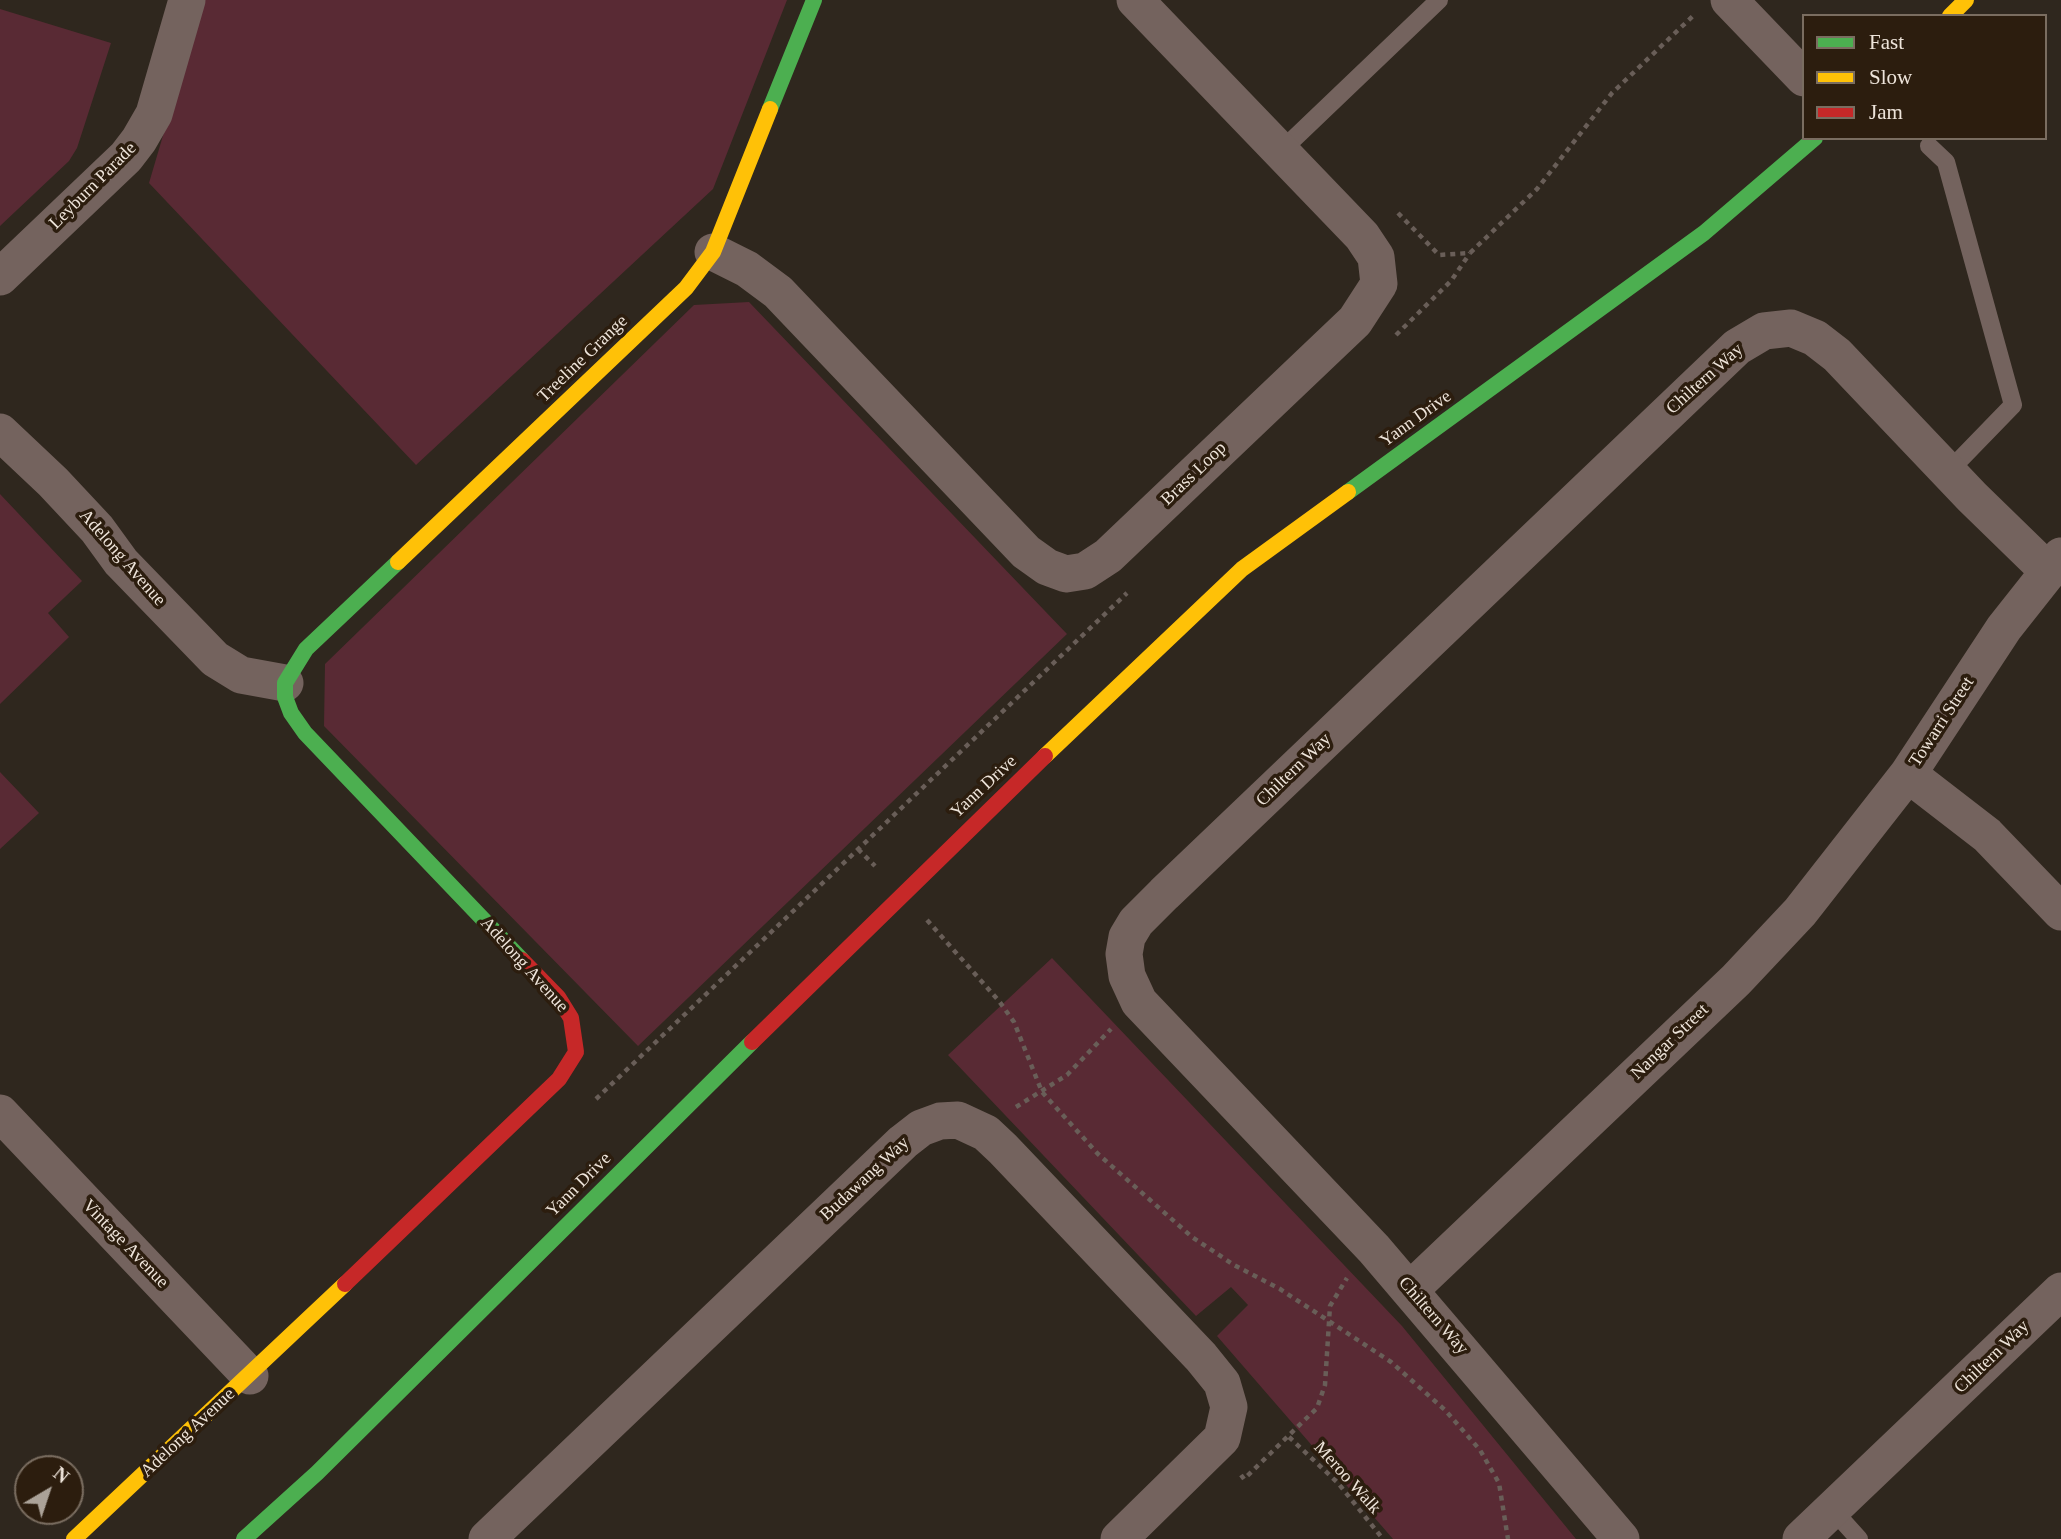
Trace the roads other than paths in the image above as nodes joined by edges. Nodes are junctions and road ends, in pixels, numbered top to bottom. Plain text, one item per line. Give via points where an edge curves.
1 (187, 0) edge
2 (814, 0) edge
3 (1135, 0) edge
4 (1439, 0) edge
5 (1966, 0) edge
6 (1715, 4) edge
7 (1952, 14) edge
8 (1802, 76) edge
9 (1813, 140) edge
10 (1929, 146) dead end
11 (1281, 151) junction
12 (713, 252) junction
13 (0, 277) edge
14 (0, 432) edge
15 (1948, 472) junction
16 (2054, 563) edge
17 (285, 683) junction
18 (1908, 774) junction
19 (2061, 912) edge
20 (0, 1113) edge
21 (1410, 1290) junction
22 (2061, 1291) edge
23 (250, 1376) junction
24 (1832, 1509) junction
25 (74, 1539) edge
26 (244, 1539) edge
27 (487, 1539) edge
28 (1119, 1539) edge
29 (1620, 1539) edge
30 (1801, 1539) edge
31 (1859, 1539) edge

1 - 13 street, Leyburn Parade via 154,114 139,140
2 - 12 street, Treeline Grange
3 - 11 street, Brass Loop
4 - 11 lane
5 - 7 street
6 - 8 street
9 - 26 street, Yann Drive via 1704,233 1242,569 903,892 317,1473
10 - 15 lane via 1945,162 2013,405
11 - 12 street, Brass Loop via 1362,236 1376,257 1379,284 1345,330 1108,556 1085,571 1066,574 1026,552 778,292
12 - 17 street, Treeline Grange via 686,288 306,649
14 - 17 street, Adelong Avenue via 62,491 121,562 215,659 241,675
15 - 16 street, Chiltern Way
15 - 21 street, Chiltern Way via 1837,355 1815,338 1791,328 1765,331 1737,347 1136,922 1124,954 1139,1002
16 - 18 street, Towarri Street via 2004,628
17 - 23 street, Adelong Avenue via 291,713 305,733 558,997 571,1018 576,1052 559,1079
18 - 19 street, Towarri Street via 1987,835
18 - 21 street, Nangar Street via 1800,912 1763,951
20 - 23 street, Vintage Avenue
21 - 29 street, Chiltern Way
22 - 24 street, Chiltern Way
23 - 25 street, Adelong Avenue
24 - 30 street, Chiltern Way
24 - 31 lane
27 - 28 street, Budawang Way via 903,1142 921,1128 958,1120 986,1133 1222,1383 1229,1407 1222,1438

